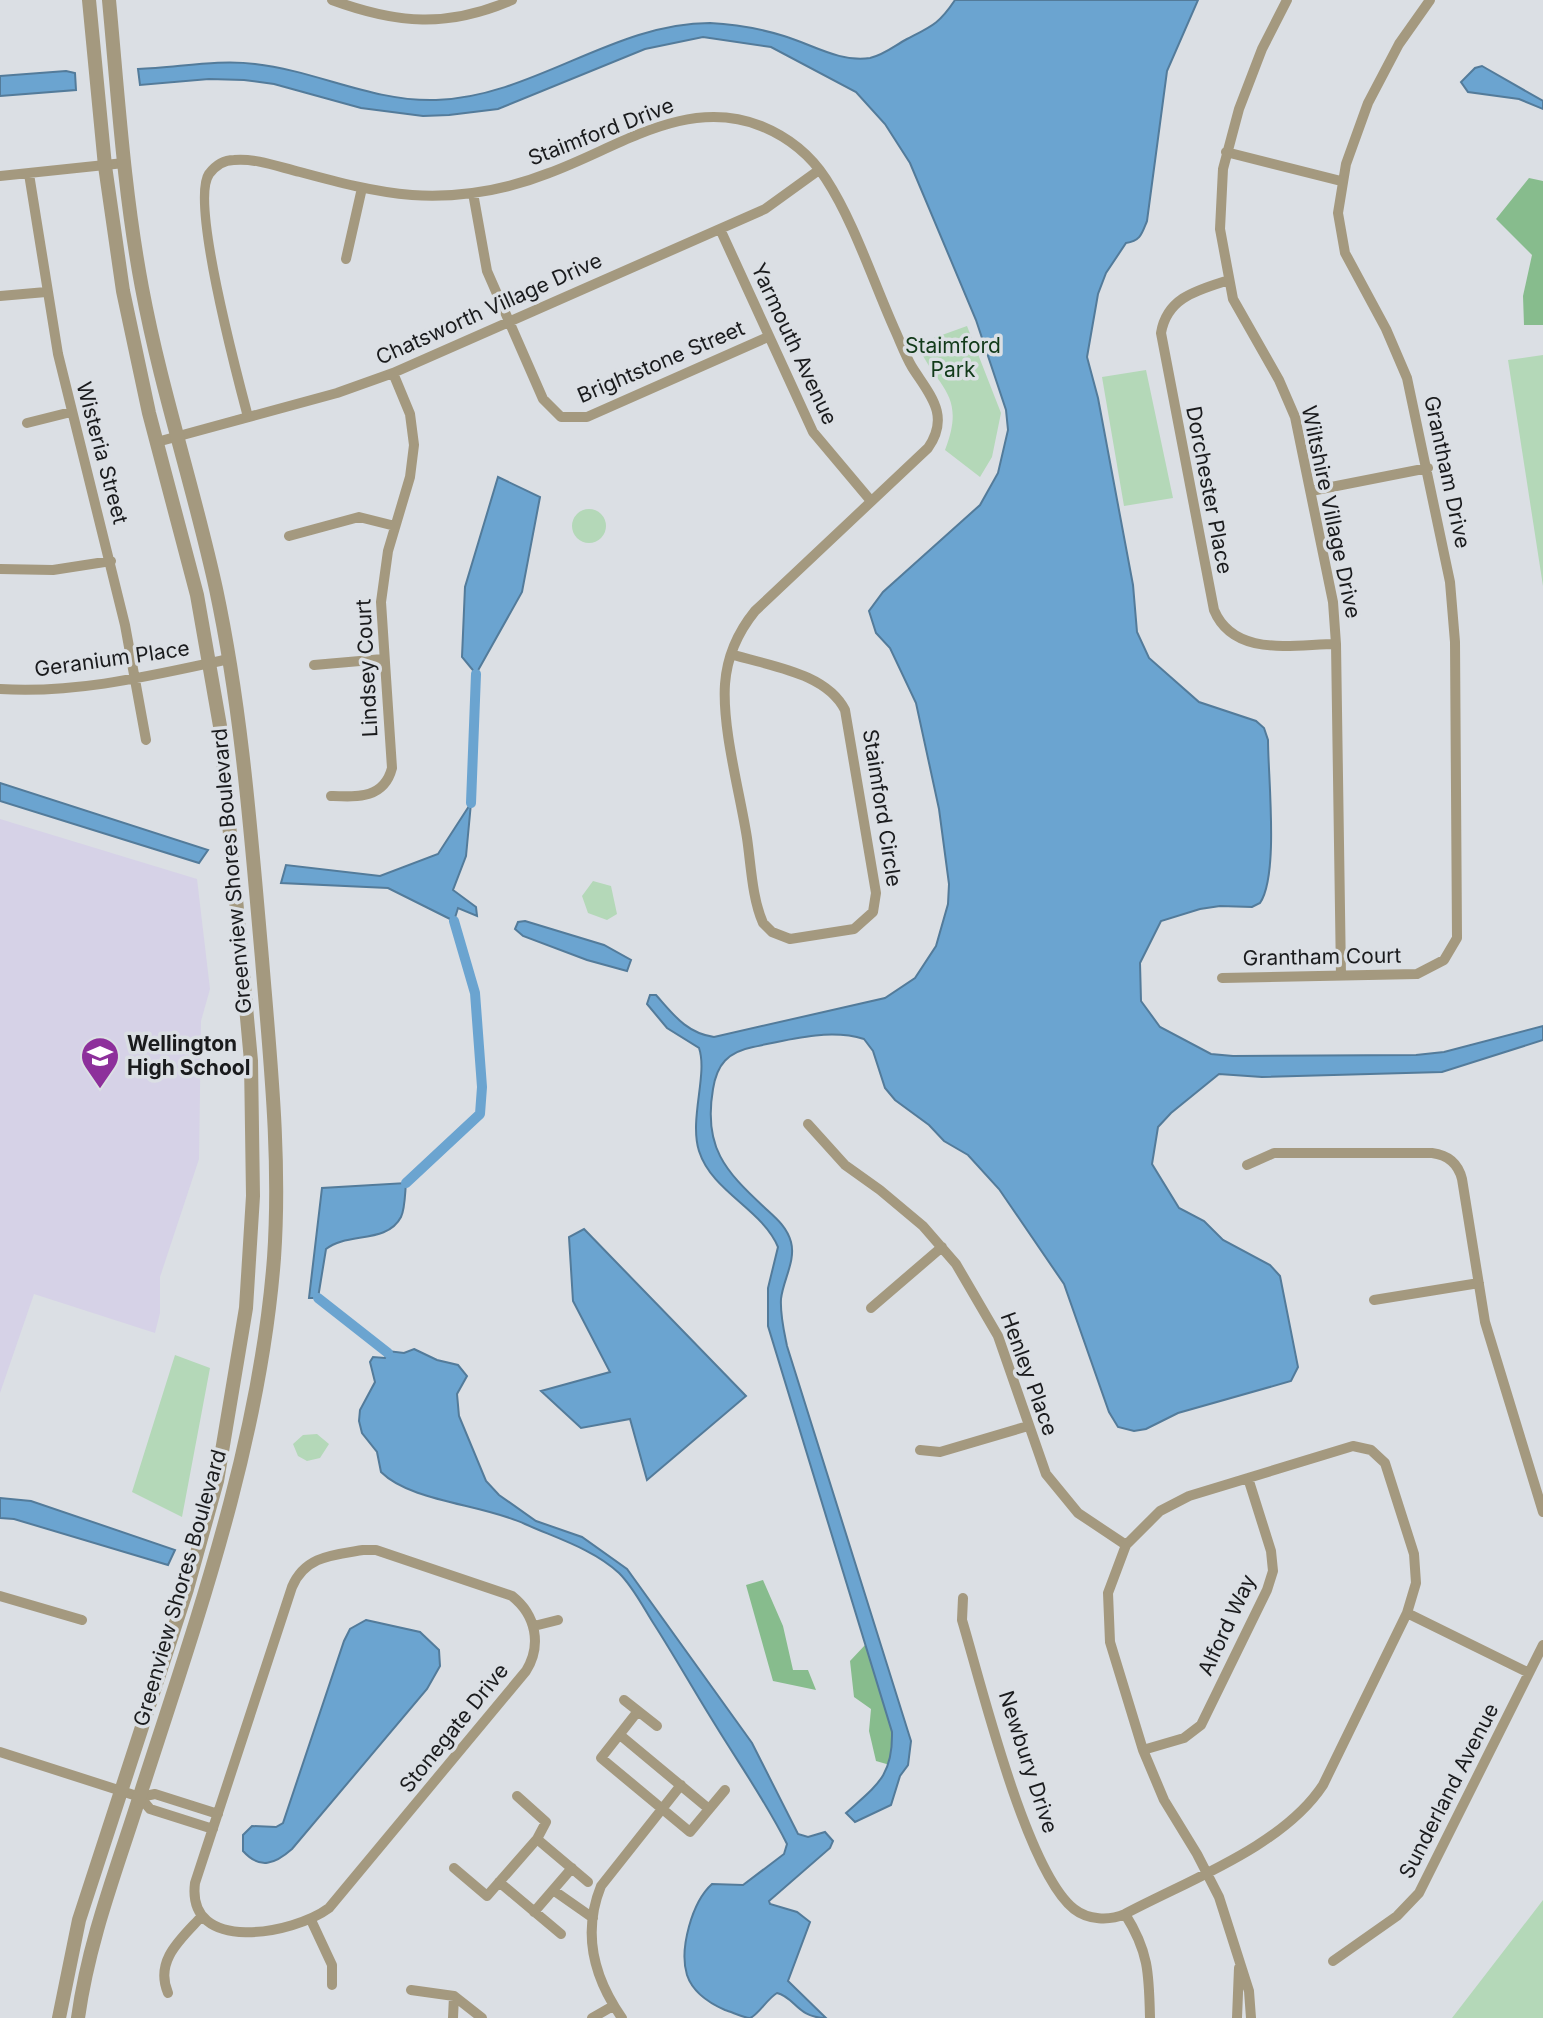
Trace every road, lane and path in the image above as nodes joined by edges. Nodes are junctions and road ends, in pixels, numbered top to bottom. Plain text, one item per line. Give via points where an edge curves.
1 (89, 0) edge
2 (109, 0) edge
3 (332, 0) edge
4 (512, 0) edge
5 (1287, 0) edge
6 (1430, 0) edge
7 (1226, 152) junction
8 (124, 163) junction
9 (105, 166) junction
10 (819, 170) junction
11 (29, 174) junction
12 (0, 176) edge
13 (1342, 181) junction
14 (362, 188) junction
15 (473, 193) junction
16 (720, 229) junction
17 (346, 259) dead end
18 (1230, 280) junction
19 (46, 292) junction
20 (0, 296) edge
21 (509, 321) junction
22 (768, 337) junction
23 (393, 373) junction
24 (71, 412) junction
25 (248, 417) junction
26 (27, 423) dead end
27 (176, 437) junction
28 (157, 442) junction
29 (1428, 468) junction
30 (1311, 491) junction
31 (871, 501) junction
32 (395, 526) junction
33 (289, 536) dead end
34 (111, 561) junction
35 (0, 569) edge
36 (1336, 644) junction
37 (731, 654) junction
38 (229, 659) junction
39 (383, 659) junction
40 (210, 663) junction
41 (314, 665) dead end
42 (135, 677) junction
43 (0, 689) edge
44 (146, 740) dead end
45 (331, 796) dead end
46 (1422, 973) joint
47 (1341, 976) junction
48 (1222, 978) dead end
49 (265, 1004) junction
50 (246, 1006) junction
51 (808, 1124) dead end
52 (1247, 1165) dead end
53 (942, 1247) junction
54 (1479, 1283) junction
55 (1374, 1300) dead end
56 (871, 1308) dead end
57 (1028, 1426) junction
58 (920, 1450) dead end
59 (1248, 1478) junction
60 (1543, 1511) edge
61 (1126, 1545) junction
62 (0, 1596) edge
63 (963, 1598) dead end
64 (1408, 1613) junction
65 (82, 1620) dead end
66 (558, 1620) dead end
67 (534, 1626) junction
68 (1543, 1645) edge
69 (1530, 1674) junction
70 (624, 1700) dead end
71 (638, 1712) junction
72 (657, 1726) dead end
73 (620, 1735) junction
74 (1143, 1750) junction
75 (0, 1752) edge
76 (681, 1785) junction
77 (725, 1790) dead end
78 (121, 1791) junction
79 (517, 1796) dead end
80 (140, 1797) junction
81 (662, 1808) junction
82 (709, 1809) junction
83 (218, 1814) junction
84 (213, 1829) junction
85 (537, 1839) junction
86 (454, 1868) dead end
87 (572, 1868) junction
88 (1207, 1871) junction
89 (499, 1882) junction
90 (588, 1882) dead end
91 (553, 1890) junction
92 (534, 1912) junction
93 (1125, 1914) junction
94 (202, 1916) junction
95 (593, 1918) junction
96 (311, 1920) junction
97 (561, 1934) dead end
98 (1333, 1961) dead end
99 (1239, 1962) junction
100 (332, 1985) dead end
101 (411, 1990) dead end
102 (168, 1993) dead end
103 (454, 1996) junction
104 (613, 2006) junction
105 (59, 2018) edge
106 (78, 2018) edge
107 (453, 2018) edge
108 (482, 2018) edge
109 (592, 2018) edge
110 (622, 2018) edge
111 (1150, 2018) edge
112 (1237, 2018) edge
113 (1251, 2018) edge

1 - 9 street, Greenview Shores Boulevard
2 - 8 street, Greenview Shores Boulevard
3 - 4 street via 391,16 432,21 473,16
5 - 7 street, Wiltshire Village Drive via 1249,80
6 - 13 street, Grantham Drive via 1383,73 1356,133
7 - 13 street
7 - 18 street, Wiltshire Village Drive via 1219,212
8 - 9 street
8 - 27 street, Greenview Shores Boulevard via 142,287
9 - 11 street
9 - 28 street, Greenview Shores Boulevard via 123,291
10 - 15 street, Staimford Drive via 796,146 769,129 732,118 699,117 660,125 526,181
10 - 16 street, Chatsworth Village Drive via 776,202
10 - 31 street, Staimford Drive via 836,197 909,362 930,391 938,412 938,427 928,447
11 - 12 street
11 - 19 street, Wisteria Street
13 - 29 street, Grantham Drive via 1338,213 1343,245 1407,378
14 - 15 street, Staimford Drive via 415,195
14 - 17 street
14 - 25 street, Staimford Drive via 237,159 218,165 206,179 203,198 209,243
15 - 21 street, Brightstone Street via 483,258
16 - 21 street, Chatsworth Village Drive
16 - 22 street, Yarmouth Avenue
18 - 30 street, Wiltshire Village Drive via 1238,310 1295,417
18 - 36 street, Dorchester Place via 1179,300 1161,333 1214,610 1228,632 1251,644
19 - 20 street
19 - 24 street, Wisteria Street
21 - 22 street, Brightstone Street via 547,405 561,417 574,419
21 - 23 street, Chatsworth Village Drive
22 - 31 street, Yarmouth Avenue via 813,432
23 - 25 street, Chatsworth Village Drive
23 - 32 street, Lindsey Court via 410,414 414,445
24 - 26 street
24 - 34 street, Wisteria Street
25 - 27 street, Chatsworth Village Drive
27 - 28 street, Chatsworth Village Drive
27 - 38 street, Greenview Shores Boulevard via 205,542
28 - 40 street, Greenview Shores Boulevard via 183,535
29 - 30 street
29 - 46 street, Grantham Drive via 1454,612 1459,923 1448,955
30 - 36 street, Wiltshire Village Drive via 1333,602
31 - 37 street, Staimford Drive via 760,605
32 - 33 street via 359,517
32 - 39 street, Lindsey Court via 381,602
34 - 35 street via 53,570
34 - 42 street, Wisteria Street
36 - 47 street, Wiltshire Village Drive
37 - 37 street, Staimford Circle via 817,681 845,710 876,893 873,912 854,929 790,939 772,932 760,917 726,710
38 - 40 street, Geranium Place
38 - 49 street, Greenview Shores Boulevard via 247,791
39 - 41 street
39 - 45 street, Lindsey Court via 390,774 379,790 368,796
40 - 42 street, Geranium Place
40 - 50 street, Greenview Shores Boulevard via 228,795
42 - 43 street, Geranium Place via 55,690
42 - 44 street, Wisteria Street
46 - 47 street, Grantham Court
47 - 48 street, Grantham Court
49 - 50 street
49 - 80 street, Greenview Shores Boulevard via 277,1195 270,1307 222,1534
50 - 78 street, Greenview Shores Boulevard via 253,1196 237,1371 203,1535
51 - 53 street, Henley Place via 845,1166 902,1207
52 - 54 street via 1274,1153 1432,1153 1446,1157 1462,1178
53 - 56 street
53 - 57 street, Henley Place via 972,1287 998,1336
54 - 55 street
54 - 60 street via 1489,1336
57 - 58 street via 940,1452
57 - 61 street, Henley Place via 1055,1489 1078,1513
59 - 61 street via 1174,1502 1147,1521
59 - 64 street, Newbury Drive via 1353,1446 1377,1454 1388,1469 1414,1554 1416,1583
59 - 74 street, Alford Way via 1272,1557 1270,1584 1201,1725 1184,1738
61 - 74 street via 1110,1585 1107,1625
62 - 65 street
63 - 93 street, Newbury Drive via 962,1620 1017,1801 1041,1858 1075,1910 1095,1918
64 - 69 street
64 - 88 street, Newbury Drive via 1312,1801 1284,1829
66 - 67 street
67 - 83 street via 526,1610 506,1593 376,1550 323,1557 309,1564 292,1587
67 - 96 street, Stonegate Drive via 534,1652 526,1671 340,1898
68 - 69 street, Sunderland Avenue
69 - 98 street, Sunderland Avenue via 1419,1893 1397,1916
70 - 71 street
71 - 72 street
71 - 73 street
73 - 76 street
73 - 81 street via 601,1758
74 - 88 street via 1164,1800
75 - 78 street
76 - 81 street
76 - 82 street
77 - 82 street
78 - 80 street
78 - 105 street, Greenview Shores Boulevard via 76,1931
79 - 85 street via 546,1822
80 - 83 street via 155,1794
80 - 84 street via 150,1809
80 - 106 street, Greenview Shores Boulevard via 98,1919
81 - 82 street via 690,1832
81 - 95 street via 601,1886
83 - 84 street
84 - 94 street via 194,1890
85 - 87 street
85 - 89 street
86 - 89 street via 487,1896
87 - 90 street
87 - 91 street
88 - 93 street, Newbury Drive
88 - 99 street
89 - 92 street
91 - 92 street
91 - 95 street
92 - 97 street
93 - 111 street via 1147,1958
94 - 96 street, Stonegate Drive via 215,1926 234,1931 282,1929
94 - 102 street via 167,1959 163,1973
95 - 104 street via 595,1965
96 - 100 street via 332,1965
99 - 112 street
99 - 113 street via 1249,1991
101 - 103 street
103 - 107 street
103 - 108 street
104 - 109 street
104 - 110 street

